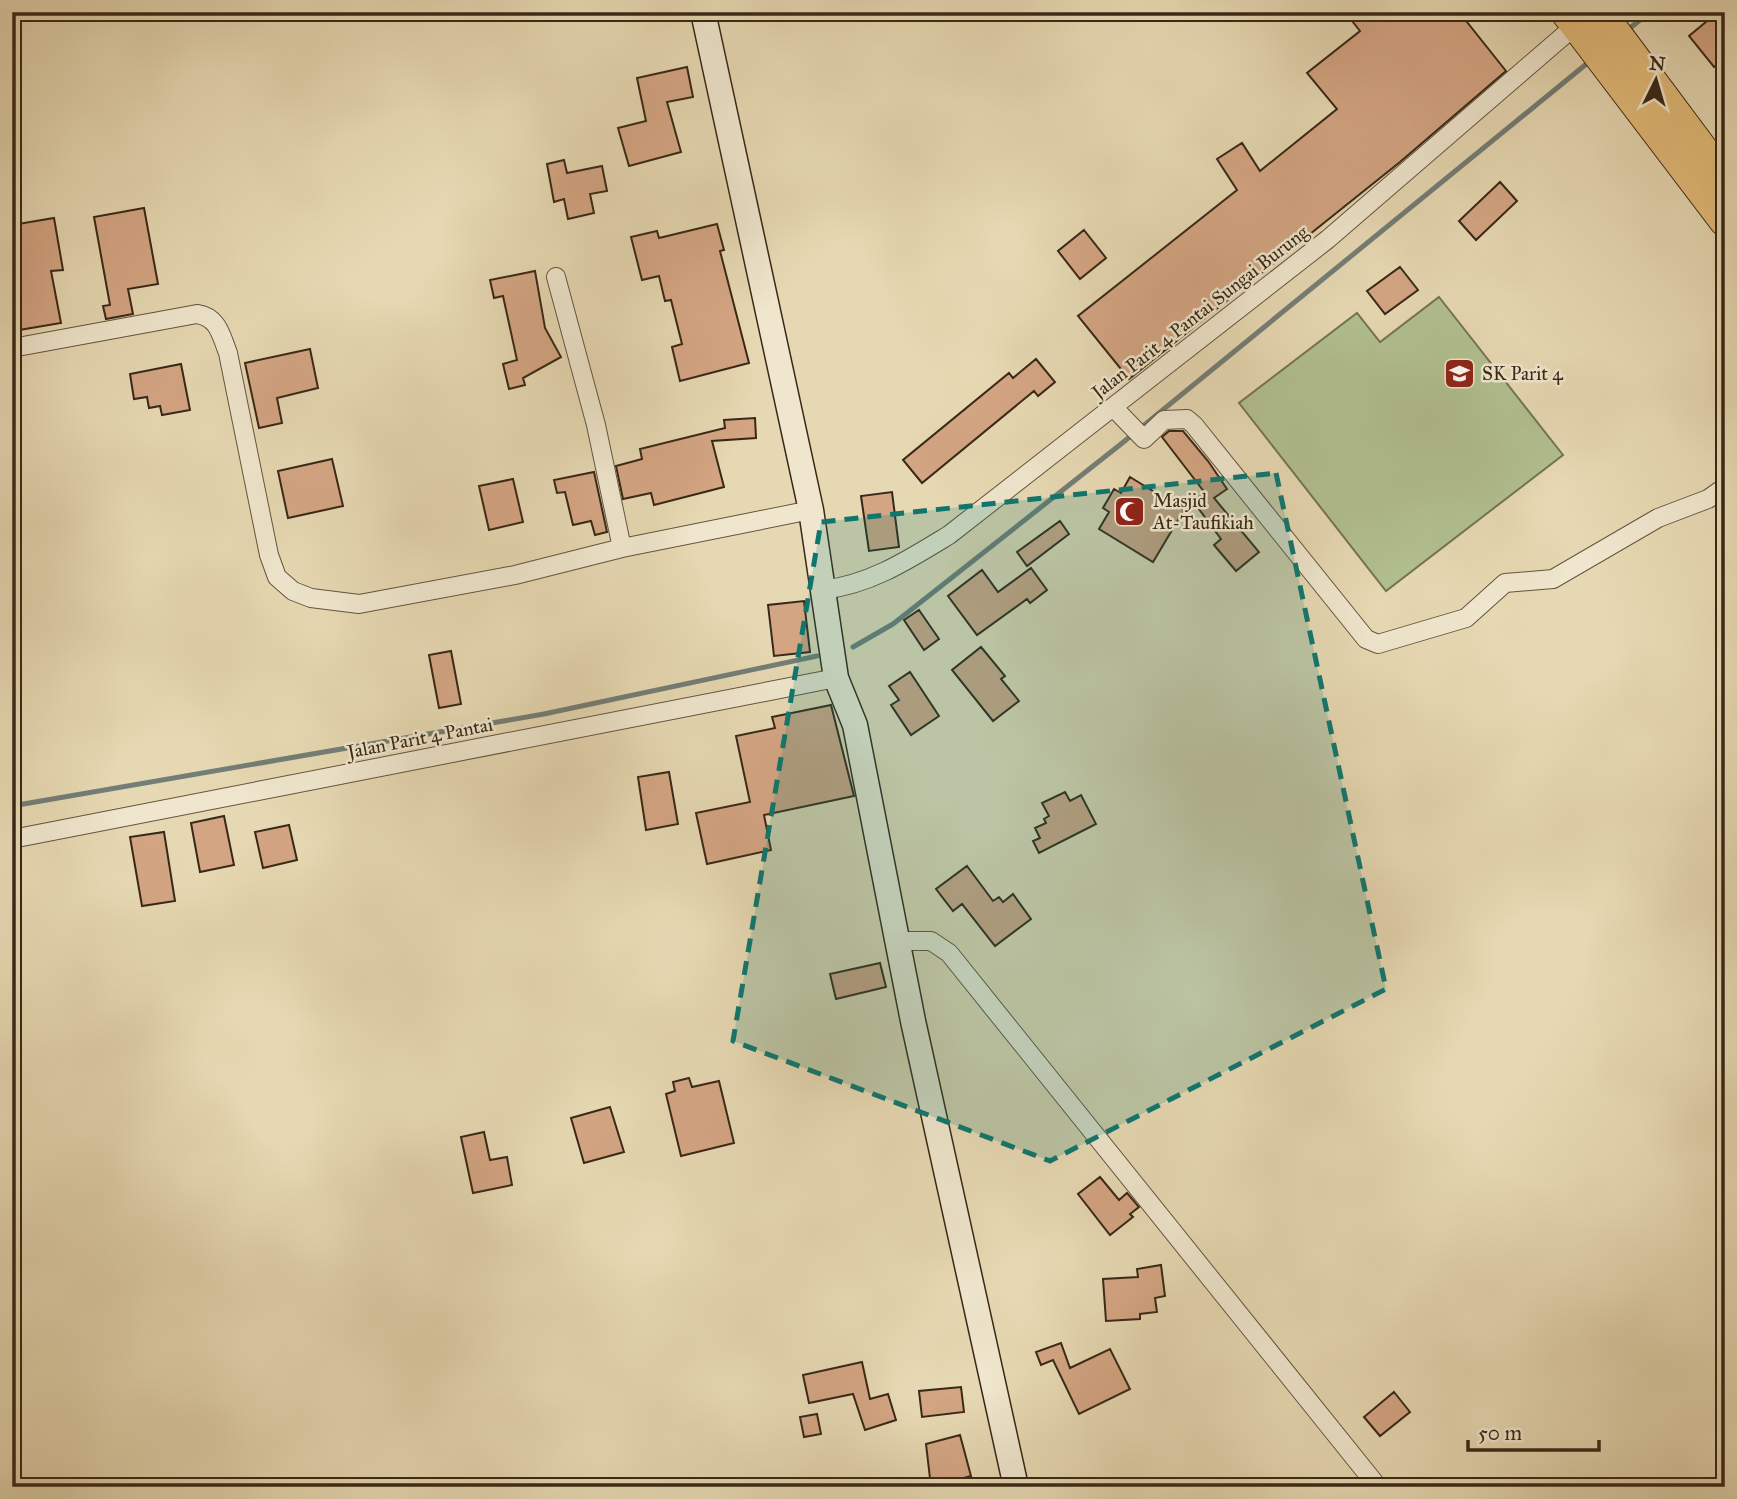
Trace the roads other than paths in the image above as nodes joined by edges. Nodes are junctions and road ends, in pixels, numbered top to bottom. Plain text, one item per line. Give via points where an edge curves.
1 (703, 12) edge
2 (1589, 26) edge
3 (1643, 95) junction
4 (1725, 181) edge
5 (1725, 220) edge
6 (556, 277) dead end
7 (12, 348) edge
8 (1113, 407) junction
9 (1725, 487) edge
10 (811, 510) junction
11 (622, 548) junction
12 (823, 590) junction
13 (836, 678) junction
14 (12, 839) edge
15 (898, 941) junction
16 (1016, 1487) edge
17 (1378, 1487) edge

1 - 10 street
2 - 3 highway
2 - 8 street, Jalan Parit 4 Pantai Sungai Burung
3 - 4 highway
3 - 5 highway
6 - 11 street via 596,425
7 - 11 street via 197,314 211,318 228,353 277,578 311,598 359,604 515,575
8 - 9 street via 1144,439 1164,420 1175,417 1194,425 1366,639 1378,644 1466,618 1505,583 1553,579 1658,518
8 - 12 street, Jalan Parit 4 Pantai Sungai Burung via 949,535 891,571 848,587
10 - 11 street
10 - 12 street
12 - 13 street
13 - 14 street, Jalan Parit 4 Pantai
13 - 15 street via 855,726
15 - 16 street
15 - 17 street via 931,941 949,953

